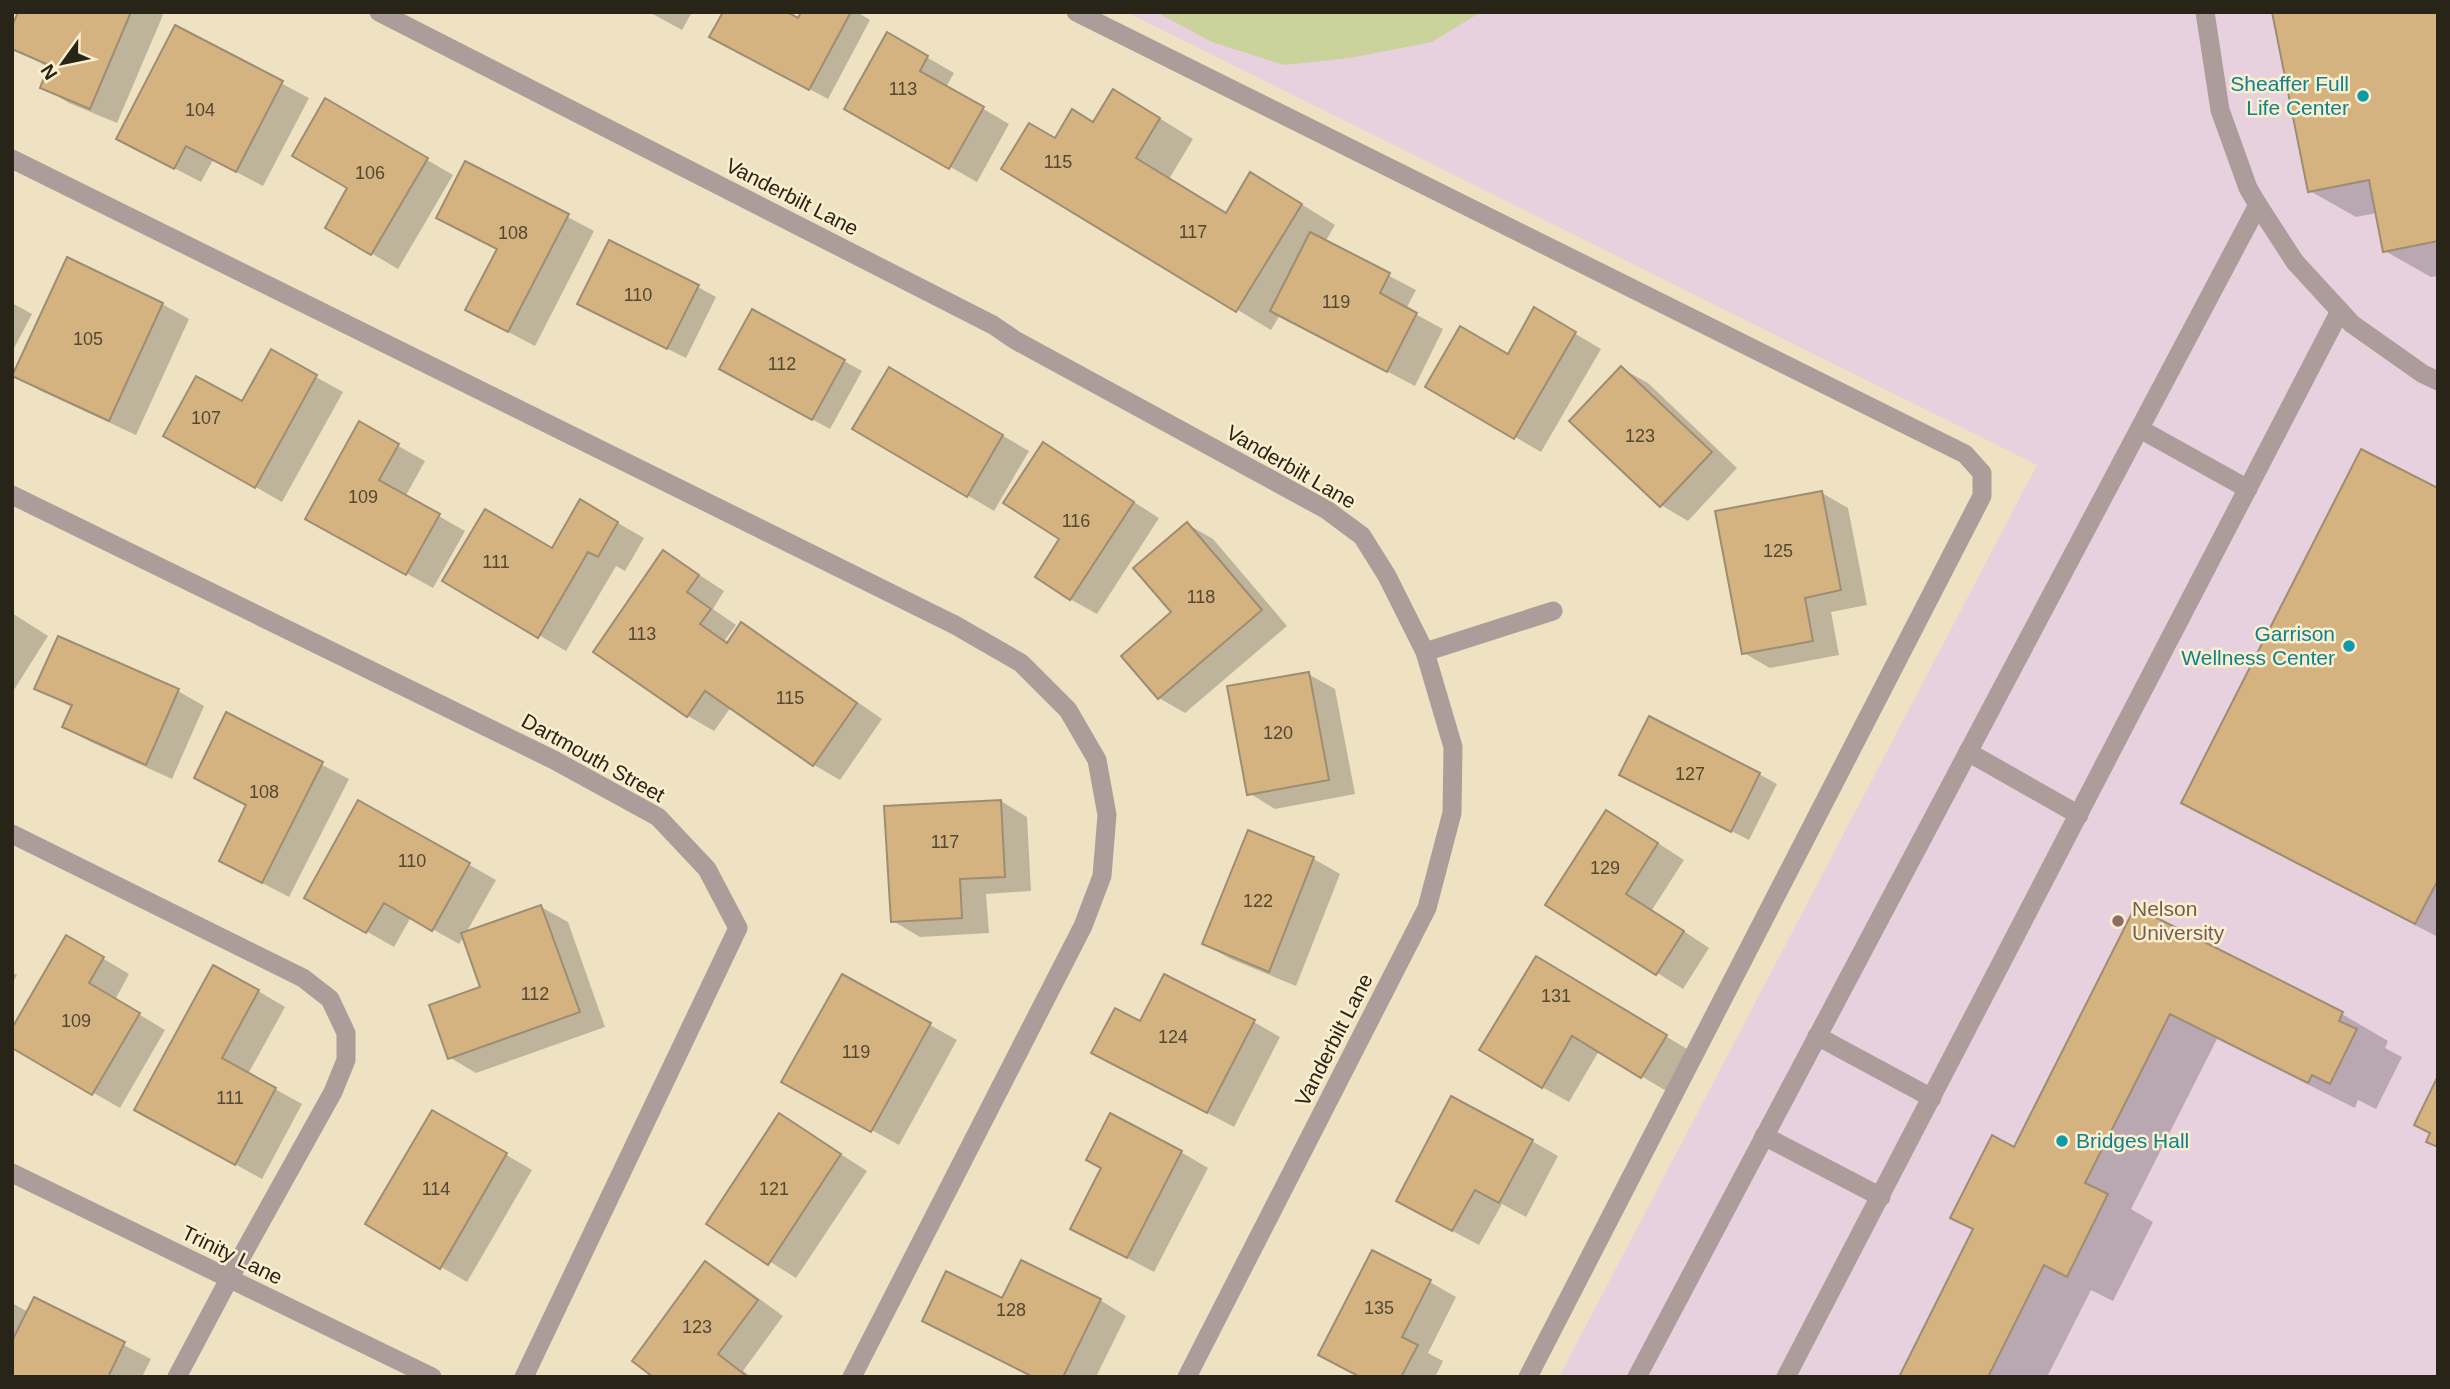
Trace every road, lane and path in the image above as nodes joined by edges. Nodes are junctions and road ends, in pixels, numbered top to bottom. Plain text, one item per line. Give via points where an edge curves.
1 (379, 12) edge
2 (1076, 12) edge
3 (2205, 12) edge
4 (12, 159) edge
5 (2258, 205) junction
6 (2340, 311) junction
7 (2438, 381) edge
8 (2140, 429) junction
9 (2248, 489) junction
10 (12, 495) edge
11 (1553, 611) dead end
12 (1425, 652) junction
13 (1968, 752) junction
14 (2079, 816) junction
15 (12, 834) edge
16 (1817, 1037) junction
17 (1932, 1098) junction
18 (1764, 1136) junction
19 (12, 1173) edge
20 (1881, 1197) junction
21 (229, 1279) junction
22 (177, 1377) edge
23 (432, 1377) edge
24 (524, 1377) edge
25 (852, 1377) edge
26 (1187, 1377) edge
27 (1528, 1377) edge
28 (1637, 1377) edge
29 (1786, 1377) edge

1 - 12 street, Vanderbilt Lane via 993,325 1326,510 1362,536
2 - 27 street via 1965,454 1982,473 1982,496
3 - 5 street via 2220,110
4 - 25 street via 955,625 1021,663 1068,710 1097,760 1107,815 1102,876 1083,926
5 - 6 street via 2295,262
5 - 8 street
6 - 7 street via 2352,324
6 - 9 street
8 - 9 street
8 - 13 street
9 - 14 street
10 - 24 street, Dartmouth Street via 554,760 657,817 706,869 738,928
11 - 12 street
12 - 26 street, Vanderbilt Lane via 1453,747 1452,813 1427,908
13 - 14 street
13 - 16 street
14 - 17 street
15 - 21 street via 303,978 330,999 346,1033 346,1060 333,1092
16 - 17 street
16 - 18 street
17 - 20 street
18 - 20 street
18 - 28 street
19 - 21 street, Trinity Lane
20 - 29 street
21 - 22 street
21 - 23 street, Trinity Lane

